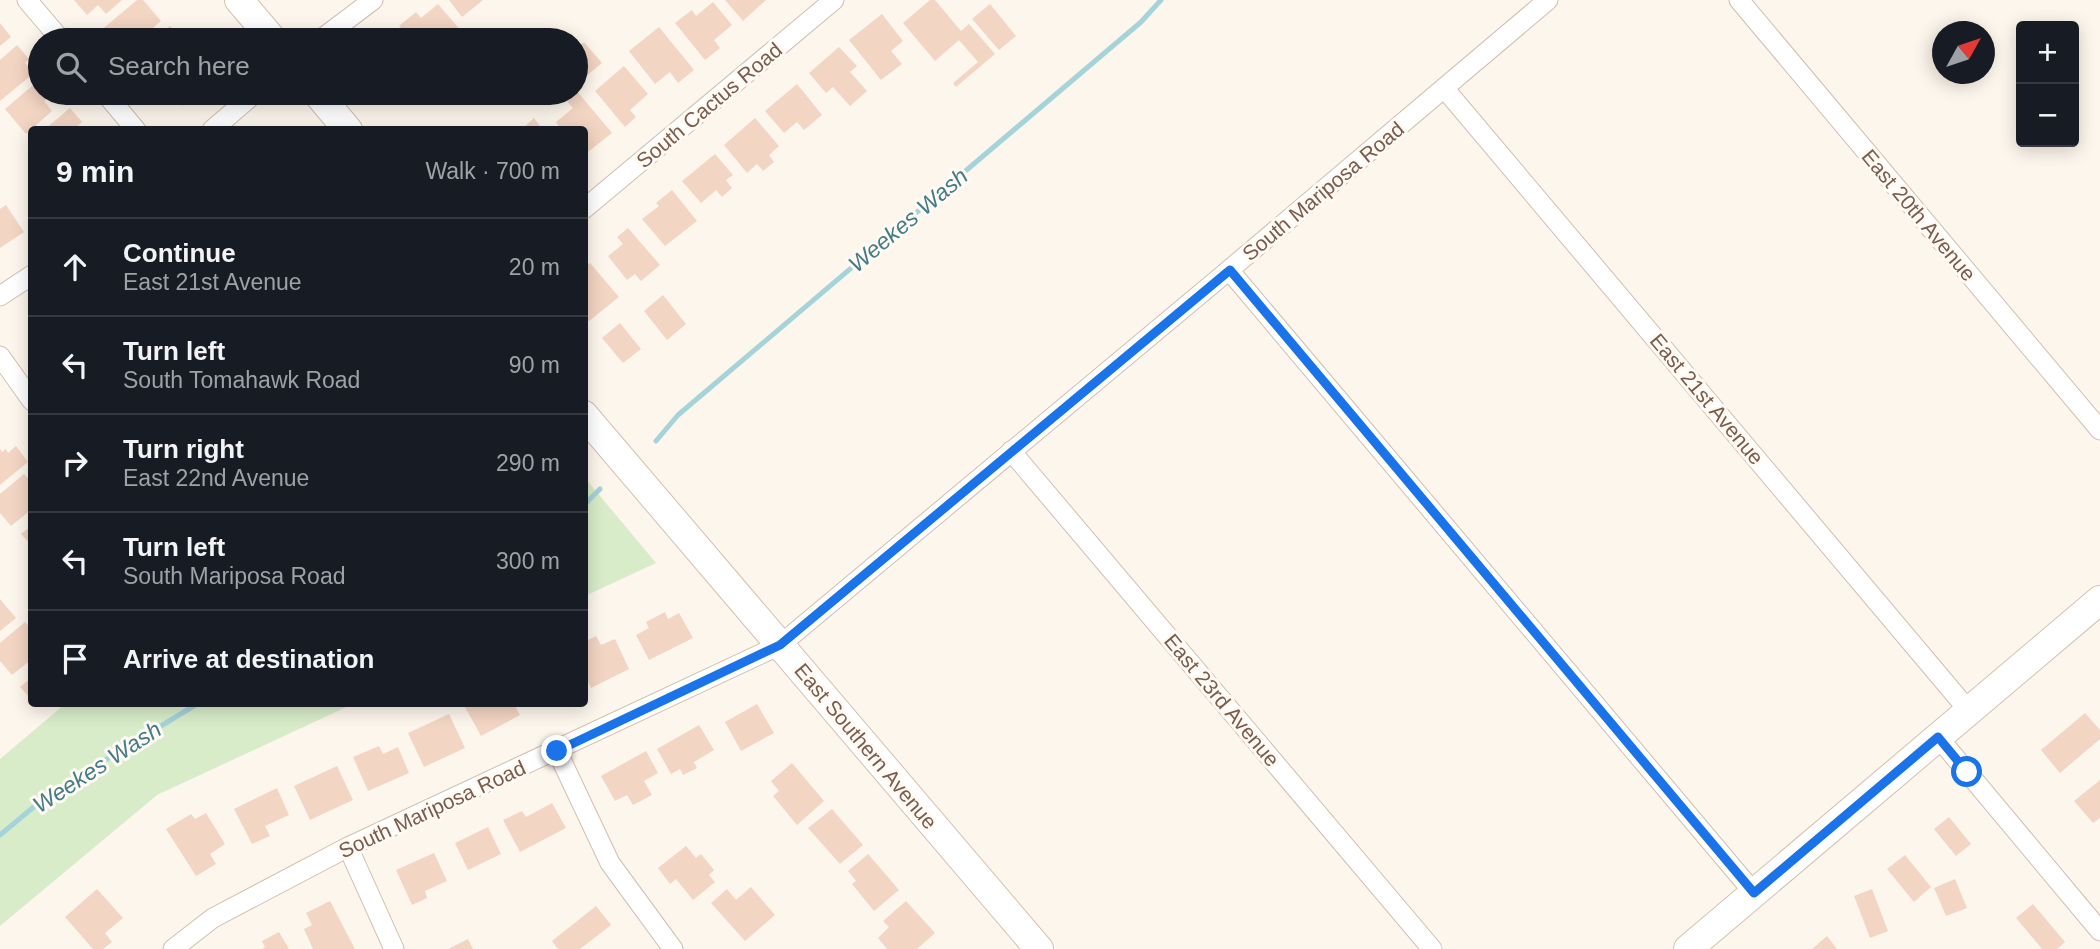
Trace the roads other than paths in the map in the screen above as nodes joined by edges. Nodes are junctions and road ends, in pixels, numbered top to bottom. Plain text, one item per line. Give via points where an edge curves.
1 (27, 0) edge
2 (239, 0) edge
3 (373, 0) edge
4 (834, 0) edge
5 (1548, 0) edge
6 (1739, 0) edge
7 (51, 28) edge
8 (263, 28) edge
9 (336, 28) edge
10 (1444, 88) junction
11 (115, 105) edge
12 (241, 105) edge
13 (327, 105) edge
14 (133, 126) edge
15 (217, 126) edge
16 (345, 126) edge
17 (588, 206) edge
18 (1230, 270) junction
19 (28, 278) edge
20 (0, 296) edge
21 (0, 356) edge
22 (28, 395) edge
23 (588, 420) edge
24 (2100, 430) edge
25 (1011, 451) junction
26 (2100, 600) edge
27 (780, 645) junction
28 (1969, 711) junction
29 (1938, 737) junction
30 (557, 751) junction
31 (348, 847) junction
32 (1754, 893) junction
33 (2100, 931) edge
34 (173, 949) edge
35 (394, 949) edge
36 (673, 949) edge
37 (1039, 949) edge
38 (1432, 949) edge
39 (1688, 949) edge

1 - 7 street
2 - 8 main road
3 - 9 street
4 - 17 street, South Cactus Road
5 - 10 street, South Mariposa Road
6 - 24 street, East 20th Avenue
10 - 18 street, South Mariposa Road
10 - 28 street, East 21st Avenue
11 - 14 street
12 - 15 street
13 - 16 main road
18 - 25 street, South Mariposa Road
18 - 32 street
19 - 20 street
21 - 22 street
23 - 27 main road, East Southern Avenue
25 - 27 street, South Mariposa Road
25 - 38 street, East 23rd Avenue
26 - 28 main road
27 - 30 street, South Mariposa Road
27 - 37 main road, East Southern Avenue
28 - 29 main road
29 - 32 main road
29 - 33 street
30 - 31 street, South Mariposa Road
30 - 36 street via 610,863
31 - 34 street, South Mariposa Road via 213,918
31 - 35 street
32 - 39 main road

